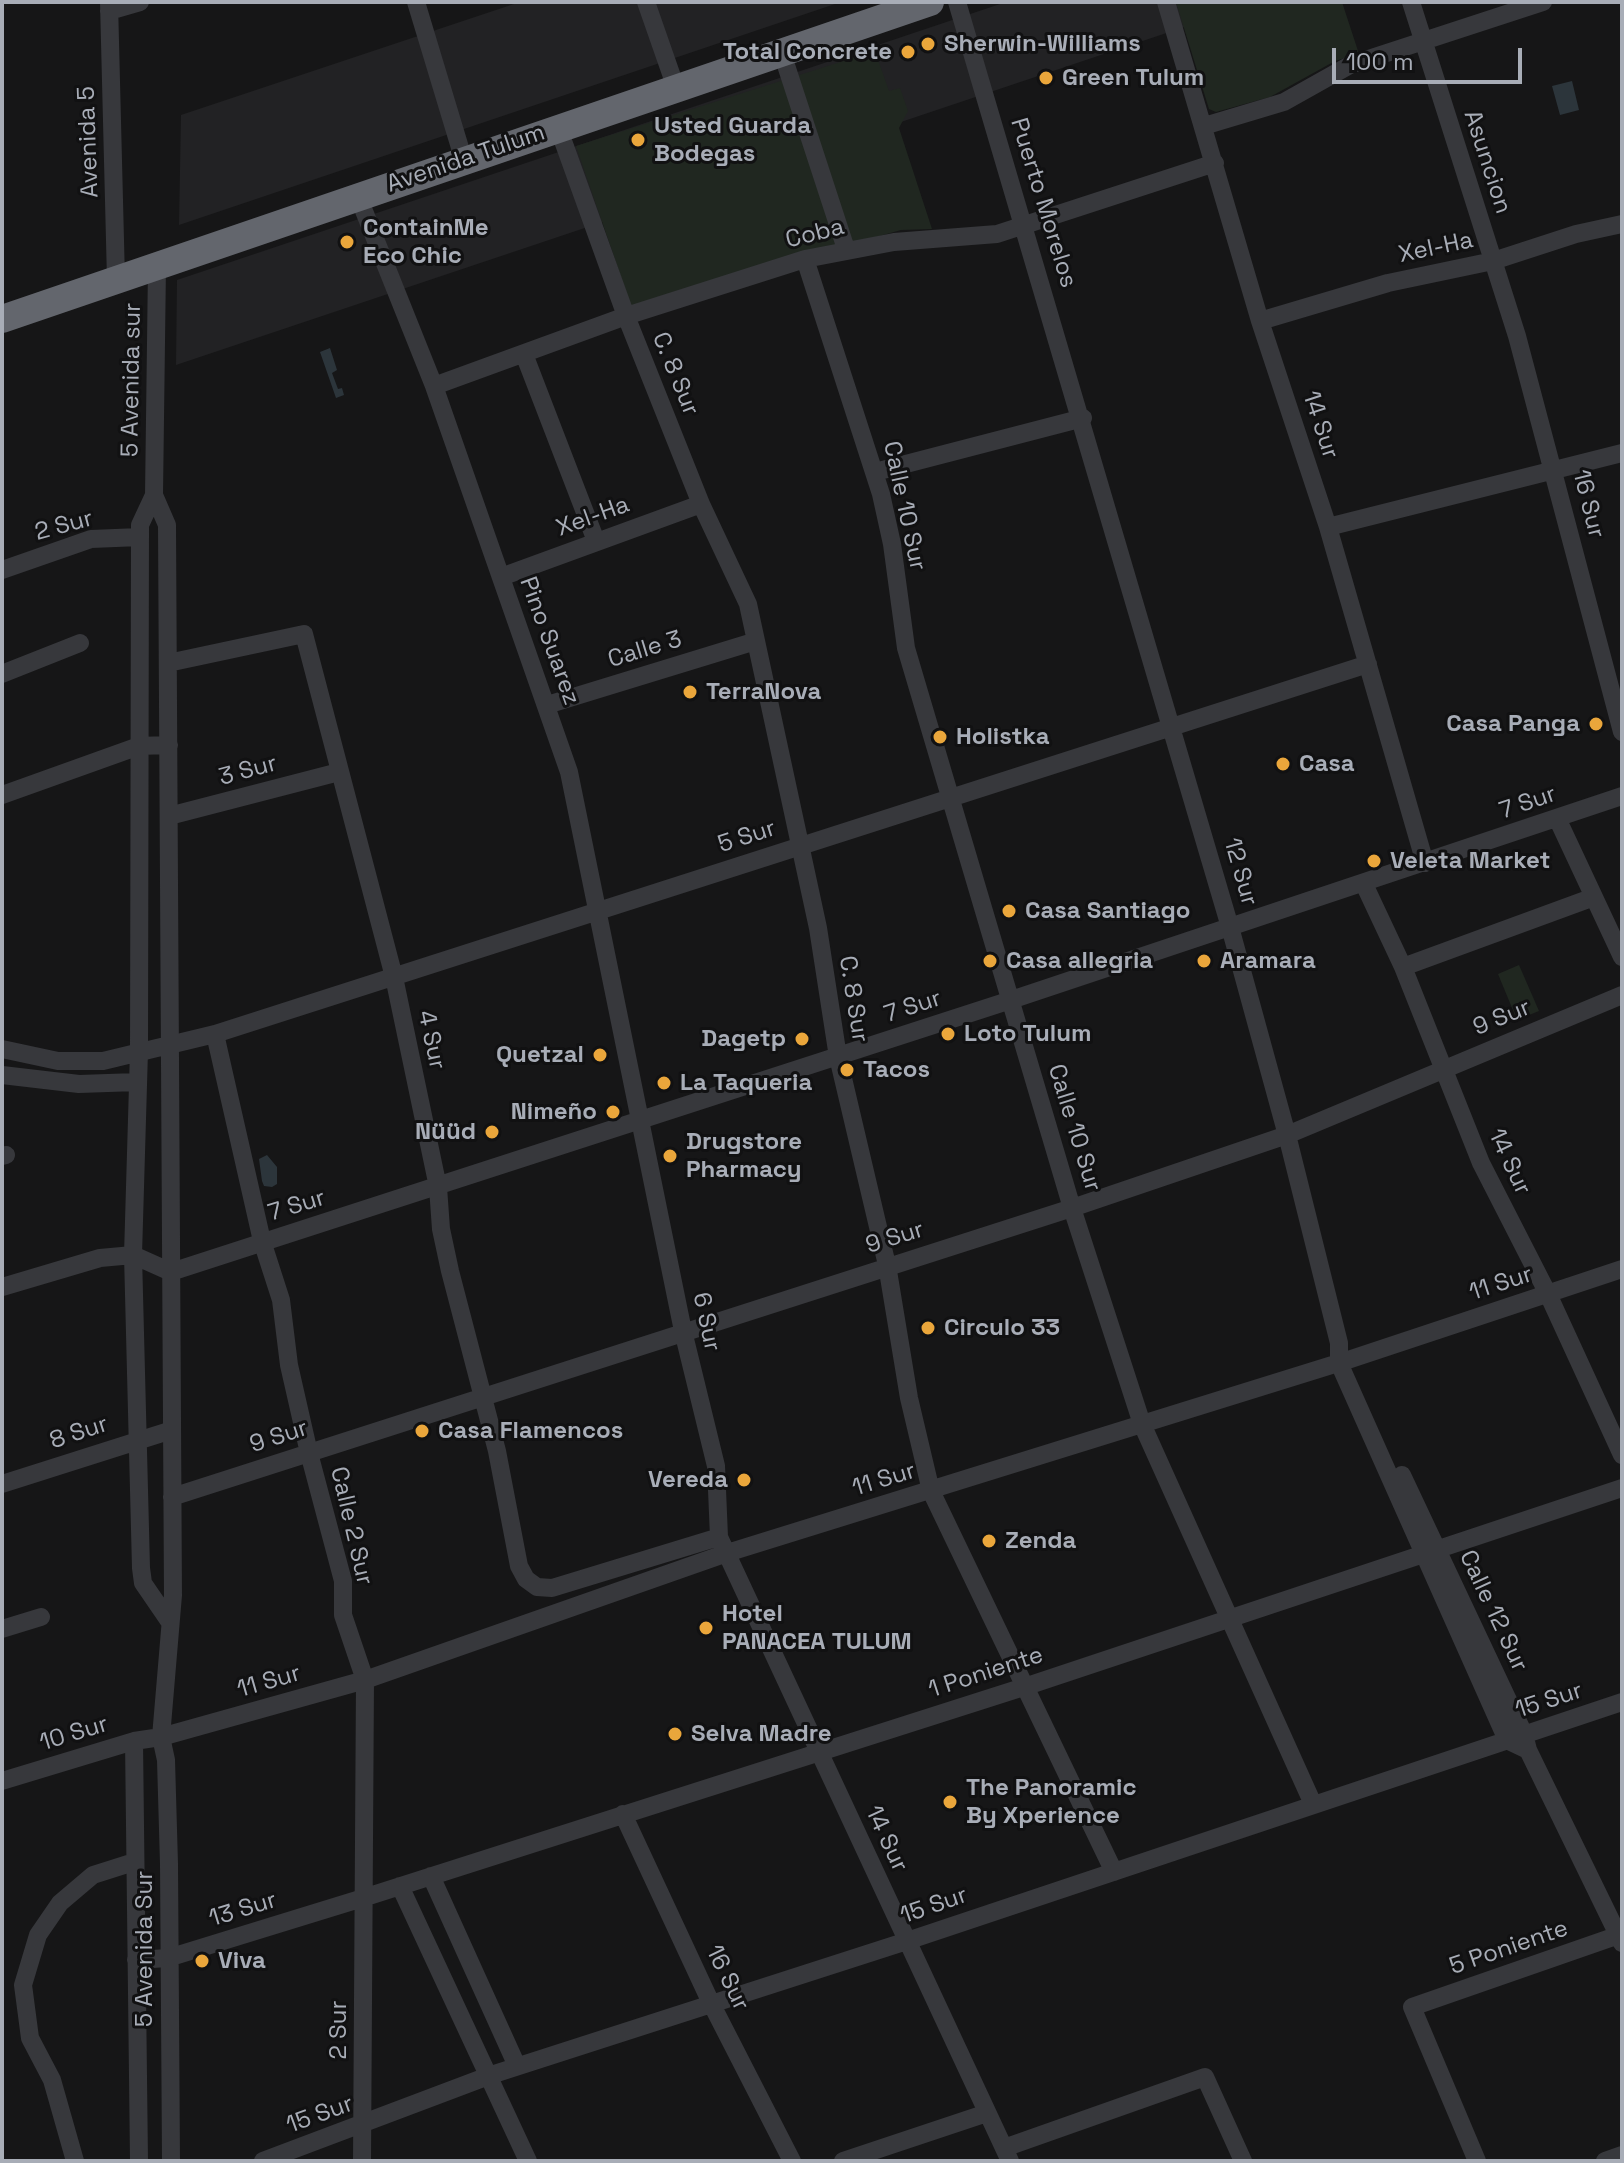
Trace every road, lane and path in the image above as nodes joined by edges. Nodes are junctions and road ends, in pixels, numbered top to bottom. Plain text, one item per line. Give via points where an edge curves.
1 (140, 2) edge
2 (416, 2) edge
3 (646, 2) edge
4 (930, 2) edge
5 (957, 2) edge
6 (1166, 2) edge
7 (1411, 2) edge
8 (1543, 2) edge
9 (109, 6) edge
10 (888, 9) edge
11 (1423, 40) junction
12 (782, 53) junction
13 (676, 88) junction
14 (1204, 126) junction
15 (558, 127) junction
16 (464, 161) junction
17 (1215, 163) junction
18 (358, 196) junction
19 (1622, 224) edge
20 (1025, 225) junction
21 (846, 249) junction
22 (805, 259) junction
23 (1493, 261) junction
24 (157, 266) junction
25 (116, 280) junction
26 (626, 316) junction
27 (2, 319) edge
28 (1260, 321) junction
29 (1517, 336) joint
30 (524, 354) junction
31 (434, 386) junction
32 (1083, 418) junction
33 (1622, 453) edge
34 (1554, 469) junction
35 (875, 472) junction
36 (154, 495) junction
37 (701, 504) junction
38 (1328, 527) junction
39 (140, 537) junction
40 (596, 541) junction
41 (2, 570) edge
42 (501, 577) junction
43 (756, 641) junction
44 (80, 643) dead end
45 (168, 663) junction
46 (1368, 664) junction
47 (2, 674) edge
48 (547, 705) junction
49 (1173, 727) junction
50 (1622, 732) edge
51 (169, 745) junction
52 (139, 746) junction
53 (339, 772) junction
54 (2, 795) edge
55 (1622, 796) edge
56 (953, 799) junction
57 (169, 816) junction
58 (1557, 818) junction
59 (800, 845) junction
60 (1425, 863) junction
61 (1364, 884) junction
62 (1594, 897) junction
63 (598, 912) junction
64 (1230, 927) junction
65 (1617, 932) edge
66 (1622, 957) edge
67 (1403, 967) junction
68 (394, 977) junction
69 (1622, 995) edge
70 (1011, 1000) junction
71 (215, 1034) junction
72 (171, 1044) junction
73 (2, 1049) edge
74 (139, 1051) junction
75 (838, 1057) junction
76 (1443, 1068) junction
77 (2, 1075) edge
78 (137, 1082) junction
79 (641, 1118) junction
80 (1287, 1135) junction
81 (438, 1187) junction
82 (1072, 1208) junction
83 (262, 1241) junction
84 (133, 1255) junction
85 (887, 1265) junction
86 (1622, 1269) edge
87 (171, 1272) junction
88 (2, 1287) edge
89 (1548, 1294) junction
90 (683, 1331) junction
91 (1339, 1343) joint
92 (1343, 1361) junction
93 (481, 1397) junction
94 (1142, 1424) junction
95 (172, 1430) junction
96 (140, 1438) junction
97 (309, 1453) junction
98 (1622, 1455) edge
99 (2, 1484) edge
100 (1622, 1488) edge
101 (931, 1491) junction
102 (172, 1497) junction
103 (723, 1545) junction
104 (1431, 1551) junction
105 (1231, 1616) junction
106 (41, 1617) dead end
107 (169, 1621) junction
108 (2, 1629) edge
109 (365, 1680) junction
110 (1027, 1686) junction
111 (1622, 1702) edge
112 (161, 1737) junction
113 (134, 1741) junction
114 (1519, 1741) junction
115 (819, 1751) junction
116 (2, 1781) edge
117 (1313, 1804) junction
118 (623, 1814) junction
119 (134, 1862) junction
120 (1114, 1872) junction
121 (431, 1876) junction
122 (400, 1886) junction
123 (363, 1898) junction
124 (1621, 1937) edge
125 (907, 1941) junction
126 (168, 1958) junction
127 (136, 1960) junction
128 (711, 2003) junction
129 (517, 2066) junction
130 (491, 2075) junction
131 (987, 2113) junction
132 (362, 2126) junction
133 (1007, 2154) edge
134 (1622, 2155) edge
135 (75, 2161) edge
136 (139, 2161) edge
137 (171, 2161) edge
138 (263, 2161) edge
139 (362, 2161) edge
140 (528, 2161) edge
141 (792, 2161) edge
142 (843, 2161) edge
143 (1243, 2161) edge
144 (1477, 2161) edge
145 (1605, 2161) edge

1 - 9 street
2 - 16 street
3 - 13 street
4 - 10 highway, Avenida Tulum
5 - 20 street, Puerto Morelos
6 - 14 street, 14 Sur
7 - 11 street, Asuncion
8 - 11 street
9 - 25 street, Avenida 5
10 - 12 highway, Avenida Tulum
11 - 14 street via 1336,70 1284,102
11 - 23 street, Asuncion
12 - 13 highway, Avenida Tulum
12 - 21 street
13 - 15 highway, Avenida Tulum
14 - 17 street, 14 Sur
15 - 16 highway, Avenida Tulum
15 - 26 street, C. 8 Sur
16 - 18 highway, Avenida Tulum
17 - 20 street, Coba
17 - 28 street, 14 Sur
18 - 24 highway, Avenida Tulum
18 - 31 street, Pino Suarez
19 - 23 street, Xel-Ha
20 - 21 street, Coba via 972,239
20 - 32 street, Puerto Morelos
21 - 22 street, Coba
22 - 26 street, Coba
22 - 35 street, Calle 10 Sur
23 - 28 street, Xel-Ha via 1388,283
23 - 29 street, Asuncion
24 - 25 highway, Avenida Tulum
24 - 36 street, 5 Avenida sur
25 - 27 highway, Avenida Tulum
26 - 30 street, Coba
26 - 37 street, C. 8 Sur
28 - 38 street, 14 Sur
29 - 34 street, 16 Sur
30 - 31 street, Coba
30 - 40 street
31 - 42 street, Pino Suarez
32 - 35 street
32 - 49 street, 12 Sur
33 - 34 street
34 - 38 street
34 - 50 street, 16 Sur
35 - 56 street, Calle 10 Sur via 892,544 906,648
36 - 39 street
36 - 45 street, 5 Avenida Sur via 167,525
37 - 40 street, Xel-Ha
37 - 43 street, C. 8 Sur via 748,604
38 - 46 street, 14 Sur
39 - 41 street, 2 Sur via 91,539
39 - 52 street
40 - 42 street, Xel-Ha
42 - 48 street, Pino Suarez
43 - 48 street, Calle 3
43 - 59 street, C. 8 Sur
44 - 47 street
45 - 51 street, 5 Avenida Sur
45 - 53 street, 4 Sur via 304,634
46 - 49 street, 5 Sur
46 - 60 street, 14 Sur
48 - 63 street, Pino Suarez via 569,772
49 - 56 street, 5 Sur
49 - 64 street, 12 Sur
51 - 52 street
51 - 57 street, 5 Avenida Sur
52 - 54 street
52 - 74 street
53 - 57 street, 3 Sur
53 - 68 street, 4 Sur
55 - 58 street, 7 Sur
56 - 59 street, 5 Sur
56 - 70 street, Calle 10 Sur
57 - 72 street, 5 Avenida Sur
58 - 60 street, 7 Sur
58 - 62 street
59 - 63 street, 5 Sur
59 - 75 street, C. 8 Sur
60 - 61 street, 7 Sur
61 - 64 street, 7 Sur
61 - 67 street, 14 Sur
62 - 65 street
62 - 67 street
63 - 68 street, 5 Sur
63 - 79 street, Pino Suarez
64 - 70 street, 7 Sur
64 - 80 street, 12 Sur
65 - 66 street
67 - 76 street, 14 Sur
68 - 71 street, 5 Sur
68 - 81 street, 4 Sur
69 - 76 street, 9 Sur
70 - 75 street, 7 Sur
70 - 82 street, Calle 10 Sur
71 - 72 street, 5 Sur
71 - 83 street, Calle 2 Sur
72 - 74 street, 5 Sur
72 - 87 street, 5 Avenida Sur
73 - 74 street, 5 Sur via 58,1061 103,1061
74 - 78 street
75 - 79 street, 7 Sur
75 - 85 street, C. 8 Sur
76 - 80 street, 9 Sur
76 - 89 street, 14 Sur via 1481,1163
77 - 78 street via 79,1084
78 - 84 street
79 - 81 street, 7 Sur
79 - 90 street, 6 Sur
80 - 82 street, 9 Sur
80 - 91 street, 12 Sur
81 - 83 street, 7 Sur
81 - 93 street, 4 Sur via 444,1243
82 - 85 street, 9 Sur
82 - 94 street, Calle 10 Sur
83 - 87 street, 7 Sur
83 - 97 street, Calle 2 Sur via 281,1300
84 - 87 street
84 - 88 street via 100,1258
84 - 96 street
85 - 90 street, 9 Sur
85 - 101 street, C. 8 Sur
86 - 89 street, 11 Sur
87 - 95 street, 5 Avenida Sur
89 - 92 street, 11 Sur
89 - 98 street, 14 Sur
90 - 93 street, 9 Sur
90 - 103 street, 6 Sur via 716,1466
91 - 92 street, Calle 12 Sur
92 - 94 street, 11 Sur
92 - 104 street, Calle 12 Sur
93 - 97 street, 9 Sur
93 - 103 street, 4 Sur via 519,1566 537,1587 552,1588
94 - 101 street, 11 Sur
94 - 105 street, Calle 10 Sur
95 - 96 street, 8 Sur
95 - 102 street, 5 Avenida Sur
96 - 99 street, 8 Sur
96 - 107 street via 143,1583
97 - 102 street, 9 Sur
97 - 109 street, Calle 2 Sur via 343,1581 343,1615
100 - 104 street, 1 Poniente
101 - 103 street, 11 Sur
101 - 110 street, C. 8 Sur
102 - 107 street, 5 Avenida Sur
103 - 109 street, 11 Sur
103 - 115 street, 14 Sur
104 - 105 street, 1 Poniente
104 - 114 street, Calle 12 Sur
105 - 110 street, 1 Poniente
105 - 117 street, Calle 10 Sur
106 - 108 street
107 - 112 street, 5 Avenida Sur
109 - 112 street, 11 Sur
109 - 123 street, Calle 2 Sur
110 - 115 street, 1 Poniente
110 - 120 street, C. 8 Sur
111 - 114 street, 15 Sur
112 - 113 street, 10 Sur
112 - 126 street, 5 Avenida Sur via 166,1760
113 - 116 street, 10 Sur
113 - 119 street
114 - 117 street, 15 Sur
114 - 124 street, Calle 12 Sur
115 - 118 street, 1 Poniente
115 - 125 street, 14 Sur
117 - 120 street, 15 Sur
118 - 121 street, 1 Poniente
118 - 128 street, 16 Sur
119 - 127 street
119 - 135 street via 93,1875 60,1903 38,1935 23,1985 30,2038 52,2080
120 - 125 street, 15 Sur
121 - 122 street, 1 Poniente
121 - 129 street
122 - 123 street, 1 Poniente
122 - 130 street
123 - 126 street, 13 Sur
123 - 132 street, 2 Sur
124 - 144 street, 5 Poniente via 1412,2007
125 - 128 street, 15 Sur
125 - 131 street, 14 Sur
126 - 127 street, 13 Sur
126 - 137 street, 5 Avenida Sur
127 - 136 street
128 - 129 street, 15 Sur
128 - 141 street, 16 Sur
129 - 130 street, 15 Sur
130 - 132 street, 15 Sur
130 - 140 street
131 - 133 street, 14 Sur
131 - 142 street
132 - 138 street, 15 Sur
132 - 139 street, 2 Sur
133 - 143 street via 1205,2077
134 - 145 street

